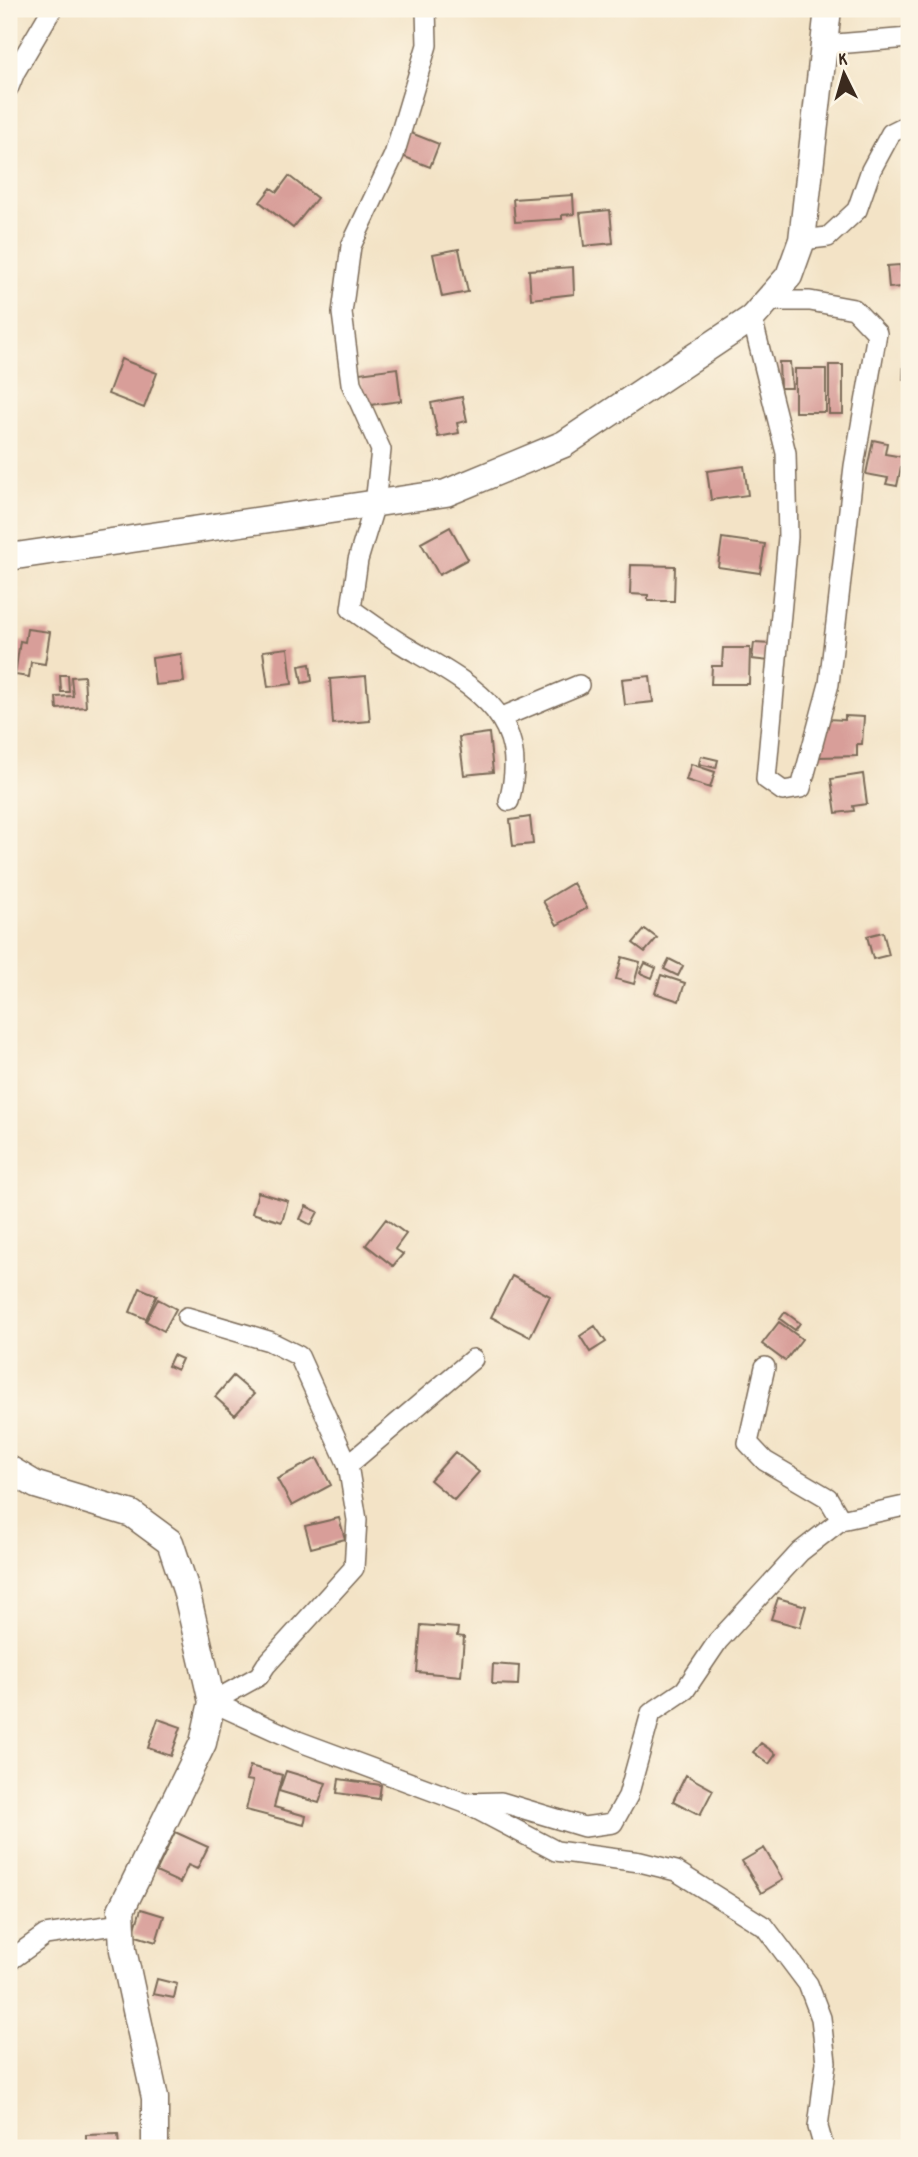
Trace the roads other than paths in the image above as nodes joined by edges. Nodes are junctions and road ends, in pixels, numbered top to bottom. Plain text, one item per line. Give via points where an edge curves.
1 (52, 9) edge
2 (426, 9) edge
3 (828, 9) edge
4 (909, 38) edge
5 (824, 46) junction
6 (9, 88) edge
7 (909, 124) edge
8 (802, 240) junction
9 (761, 310) junction
10 (376, 504) junction
11 (9, 557) edge
12 (579, 685) dead end
13 (500, 718) junction
14 (509, 801) dead end
15 (187, 1317) dead end
16 (473, 1359) dead end
17 (765, 1367) dead end
18 (348, 1465) junction
19 (9, 1469) edge
20 (909, 1505) edge
21 (841, 1520) junction
22 (212, 1702) junction
23 (465, 1803) junction
24 (121, 1924) junction
25 (9, 1961) edge
26 (155, 2148) edge
27 (824, 2148) edge

1 - 6 street
2 - 10 street via 427,45 394,155 351,246 342,313 351,383 381,450
3 - 5 street
4 - 5 street
5 - 8 street
7 - 8 street via 891,133 857,210 828,237
8 - 9 street via 789,276
9 - 9 street via 810,301 854,309 877,334 854,466 829,684 802,788 783,791 766,779 788,537 786,453
9 - 10 street via 564,444 446,493
10 - 11 street
10 - 13 street via 358,560 351,609 456,676 492,704
12 - 13 street
13 - 14 street via 512,739 515,779
15 - 18 street via 269,1340 299,1356
16 - 18 street
17 - 21 street via 748,1443 765,1461 828,1498
18 - 22 street via 357,1520 354,1568 259,1676
19 - 22 street via 36,1485 132,1514 170,1542
20 - 21 street
21 - 23 street via 800,1552 746,1608 685,1690 651,1713 628,1797 613,1823 584,1827 501,1802
22 - 23 street via 298,1741
22 - 24 street via 203,1743 121,1910
23 - 27 street via 556,1852 676,1871 765,1927 808,1984 821,2018 826,2062 818,2127
24 - 25 street via 45,1935
24 - 26 street via 155,2098

